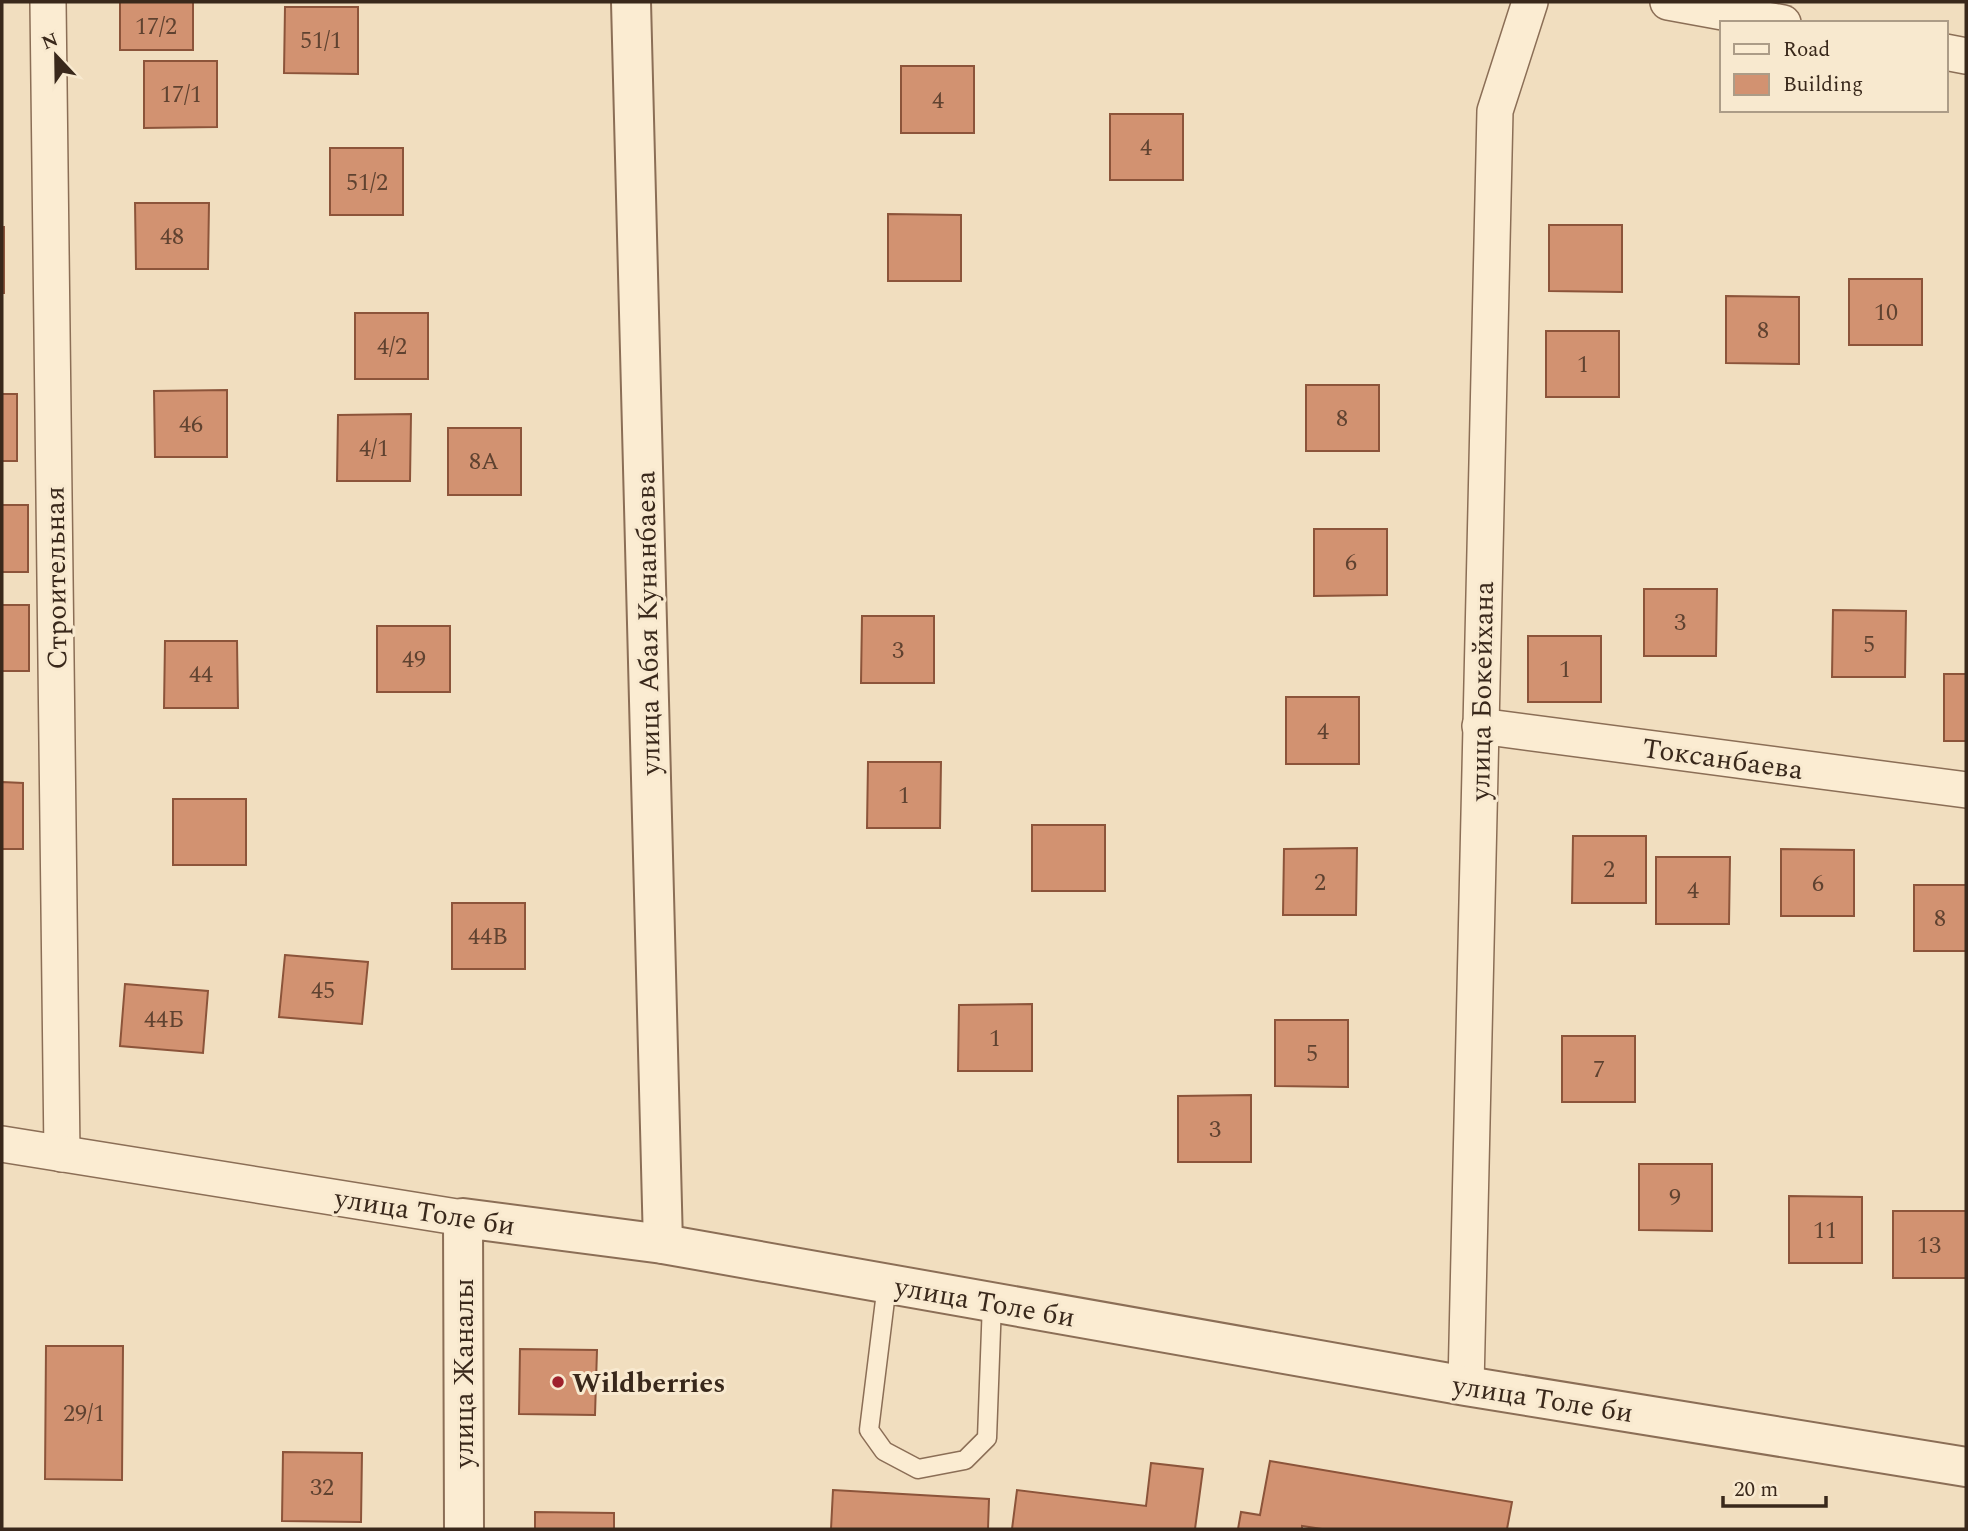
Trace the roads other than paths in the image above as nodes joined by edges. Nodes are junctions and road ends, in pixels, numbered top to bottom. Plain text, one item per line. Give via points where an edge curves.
1 (48, 2) edge
2 (631, 2) edge
3 (1530, 2) edge
4 (1668, 2) edge
5 (1772, 21) edge
6 (1947, 52) edge
7 (1966, 56) edge
8 (1480, 726) junction
9 (1966, 790) edge
10 (2, 1144) edge
11 (62, 1154) junction
12 (463, 1218) junction
13 (663, 1244) junction
14 (887, 1284) junction
15 (992, 1302) junction
16 (1466, 1386) junction
17 (1966, 1463) edge
18 (464, 1529) edge

1 - 11 street, Строительная
2 - 13 street, улица Абая Кунанбаева
3 - 8 street, улица Бокейхана via 1495,111
4 - 5 street
6 - 7 street
8 - 9 street, Токсанбаева
8 - 16 street, улица Бокейхана
10 - 11 street, улица Толе би
11 - 12 street, улица Толе би
12 - 13 street, улица Толе би
12 - 18 street, улица Жаналы
13 - 14 street, улица Толе би
14 - 15 street, улица Толе би
14 - 15 lane via 869,1430 884,1451 918,1469 965,1460 987,1438
15 - 16 street, улица Толе би
16 - 17 street, улица Толе би

